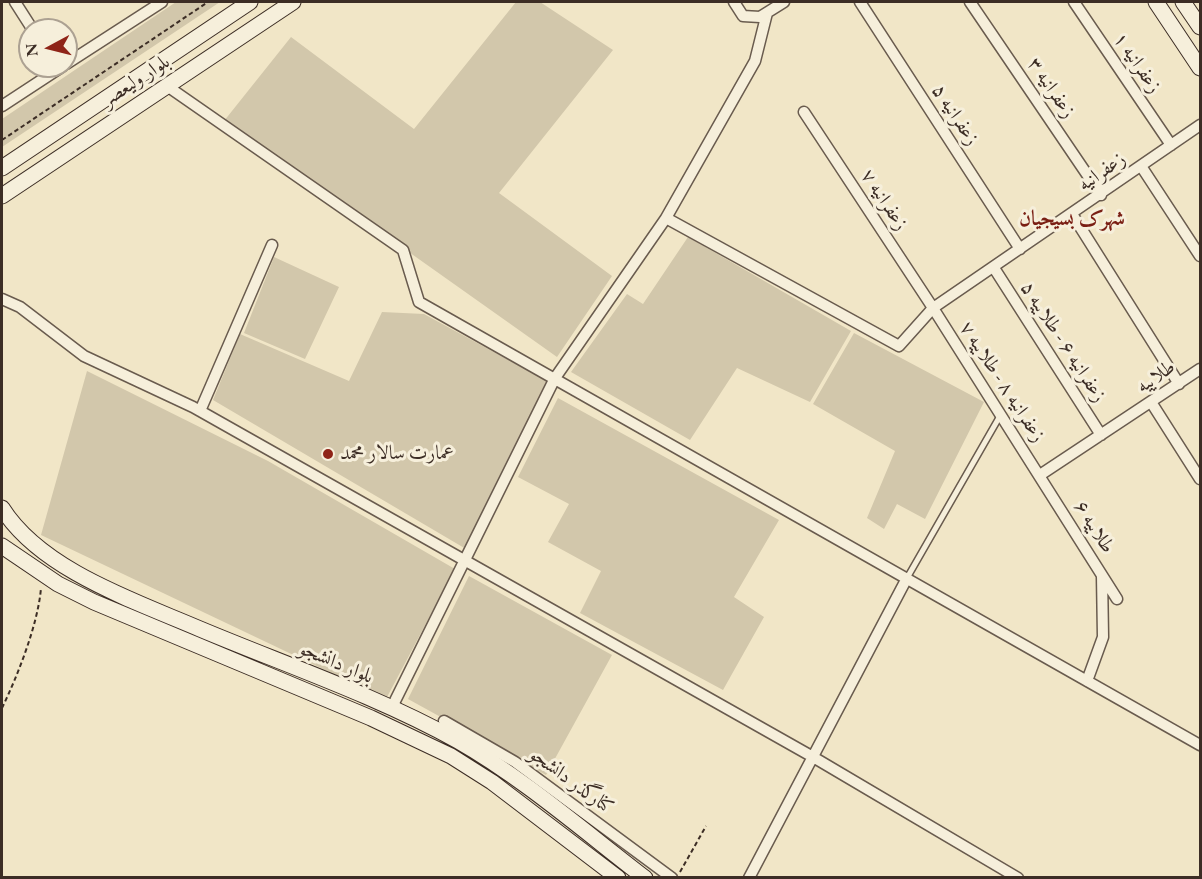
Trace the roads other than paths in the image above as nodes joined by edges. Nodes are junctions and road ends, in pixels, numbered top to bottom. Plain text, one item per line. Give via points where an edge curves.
1 (15, 2) edge
2 (162, 2) edge
3 (250, 2) edge
4 (293, 2) edge
5 (734, 2) edge
6 (784, 2) edge
7 (860, 2) edge
8 (970, 2) edge
9 (1074, 2) edge
10 (1156, 2) edge
11 (1183, 2) edge
12 (146, 6) edge
13 (767, 13) junction
14 (25, 18) edge
15 (1200, 27) edge
16 (78, 54) edge
17 (1200, 68) edge
18 (43, 78) edge
19 (167, 86) junction
20 (2, 106) edge
21 (804, 112) dead end
22 (1200, 125) edge
23 (1171, 146) junction
24 (1141, 166) junction
25 (2, 168) edge
26 (1101, 195) junction
27 (2, 196) edge
28 (1072, 214) junction
29 (666, 218) junction
30 (272, 245) dead end
31 (1020, 249) junction
32 (1200, 256) edge
33 (994, 268) junction
34 (2, 298) edge
35 (933, 308) junction
36 (1200, 369) edge
37 (555, 378) junction
38 (1179, 384) junction
39 (1151, 402) junction
40 (200, 411) junction
41 (1001, 414) junction
42 (1101, 435) junction
43 (1040, 475) junction
44 (1200, 479) edge
45 (2, 508) edge
46 (2, 546) edge
47 (465, 561) junction
48 (1102, 575) junction
49 (907, 578) junction
50 (1117, 599) dead end
51 (1087, 681) junction
52 (391, 709) junction
53 (444, 721) dead end
54 (1200, 744) edge
55 (813, 757) junction
56 (618, 878) edge
57 (645, 878) edge
58 (672, 878) edge
59 (749, 878) edge
60 (1018, 878) edge

1 - 14 street
2 - 12 street
3 - 25 main road, بلوار ولیعصر
4 - 19 main road, بلوار ولیعصر
5 - 13 street via 743,16 755,18
6 - 13 street
7 - 31 street, زعفرانیه ۵
8 - 26 street, زعفرانیه ۳
9 - 23 street, زعفرانیه ۱
10 - 17 main road
11 - 15 main road
12 - 16 street
13 - 29 street via 756,61
18 - 20 street
19 - 27 main road, بلوار ولیعصر
19 - 37 street via 403,250 418,302
21 - 35 street, زعفرانیه ۷
22 - 23 street, زعفرانیه
23 - 24 street, زعفرانیه
24 - 26 street, زعفرانیه
24 - 32 street
26 - 28 street, زعفرانیه
28 - 31 street, زعفرانیه
28 - 38 street
29 - 35 street, زعفرانیه via 899,346
29 - 37 street
30 - 40 street
31 - 33 street, زعفرانیه
33 - 35 street, زعفرانیه
33 - 42 street, زعفرانیه ۶ - طلاییه ۵
34 - 40 street via 20,307 84,356
35 - 41 street, زعفرانیه ۸ - طلاییه ۷
36 - 38 street, طلاییه
37 - 47 street
37 - 49 street
38 - 39 street, طلاییه
39 - 42 street, طلاییه
39 - 44 street
40 - 47 street
41 - 43 street, زعفرانیه ۸ - طلاییه ۷
41 - 49 lane
42 - 43 street, طلاییه
43 - 48 street, طلاییه ۶
45 - 52 main road, بلوار دانشجو via 38,548 97,583
46 - 56 main road, بلوار دانشجو via 41,573 111,610 452,756
47 - 52 street
47 - 55 street
48 - 50 street, طلاییه ۶
48 - 51 street via 1103,637
49 - 51 street
49 - 55 street
51 - 54 street
52 - 57 main road, بلوار دانشجو via 459,742
53 - 58 street, کنارگذر دانشجو via 515,762
55 - 59 street
55 - 60 street

